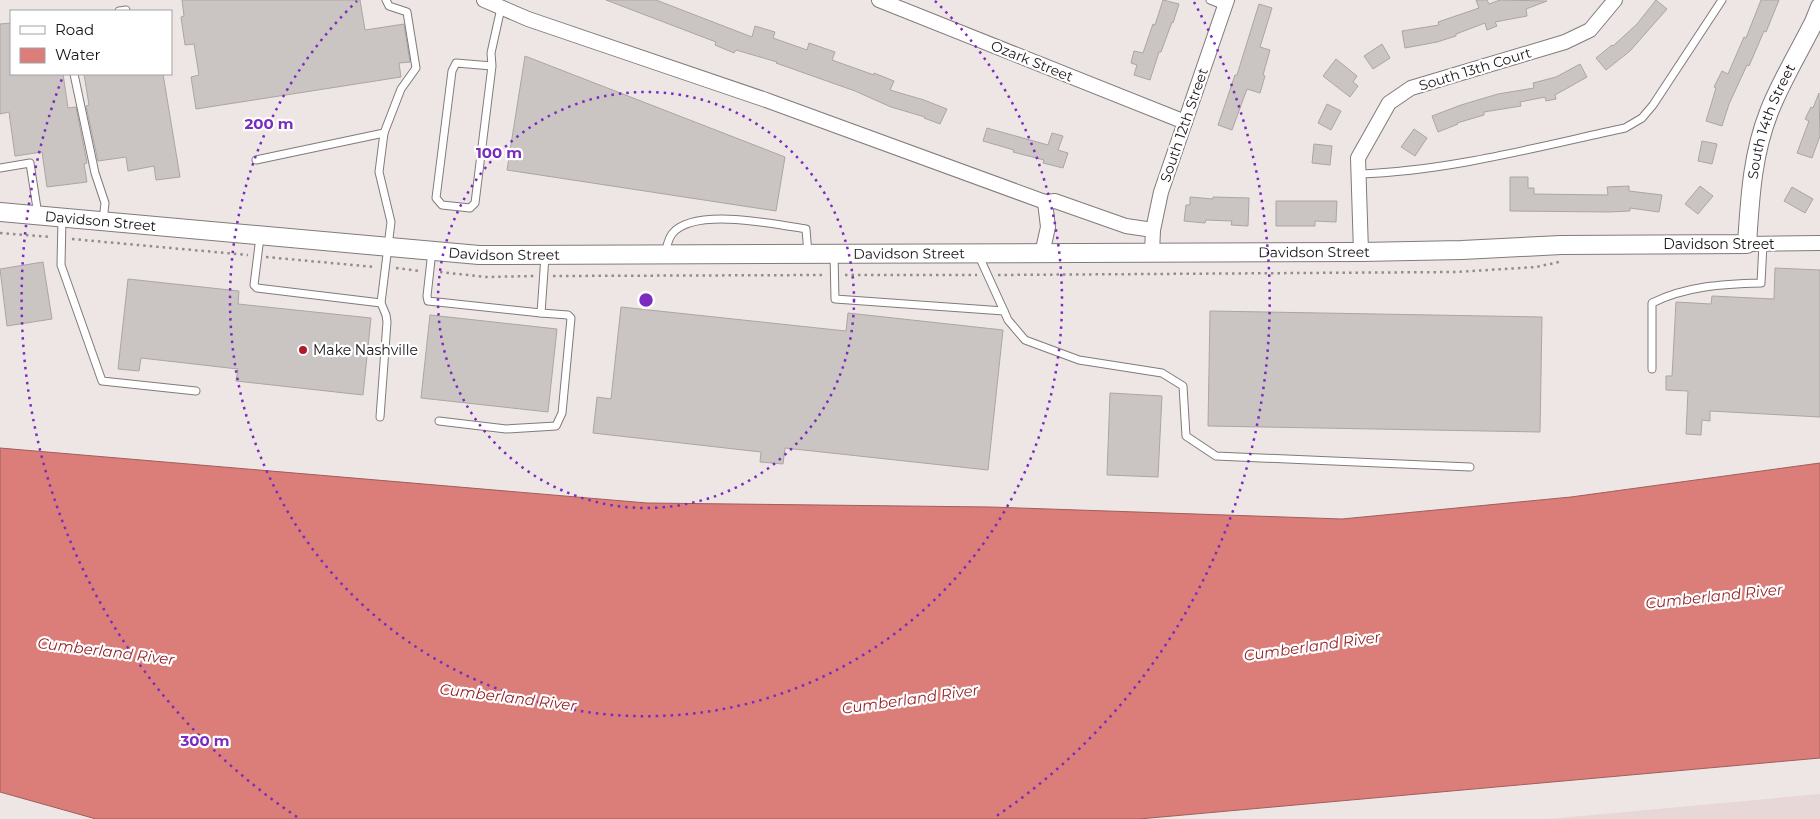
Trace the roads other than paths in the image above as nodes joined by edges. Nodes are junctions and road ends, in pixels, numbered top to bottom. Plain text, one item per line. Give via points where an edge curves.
1 (386, 0) edge
2 (484, 0) edge
3 (879, 0) edge
4 (1210, 0) edge
5 (1615, 0) edge
6 (1722, 0) edge
7 (1226, 3) edge
8 (1820, 7) edge
9 (501, 8) junction
10 (492, 66) junction
11 (74, 75) edge
12 (1185, 122) junction
13 (384, 133) junction
14 (256, 160) dead end
15 (0, 168) edge
16 (1359, 174) junction
17 (1045, 202) junction
18 (0, 212) edge
19 (38, 215) junction
20 (62, 218) junction
21 (103, 221) junction
22 (1153, 230) junction
23 (260, 236) junction
24 (1820, 243) edge
25 (1756, 244) junction
26 (387, 247) junction
27 (432, 251) junction
28 (1152, 252) junction
29 (1362, 252) junction
30 (808, 254) junction
31 (834, 254) junction
32 (978, 254) junction
33 (1042, 254) junction
34 (664, 255) junction
35 (545, 256) junction
36 (381, 303) junction
37 (1004, 311) junction
38 (541, 313) junction
39 (1652, 369) dead end
40 (196, 391) dead end
41 (380, 417) dead end
42 (439, 421) dead end
43 (1470, 467) dead end

1 - 13 lane via 389,6 407,12 416,68 401,89
2 - 9 street
3 - 12 street, Ozark Street
4 - 7 lane
5 - 16 street, South 13th Court via 1590,30 1565,42 1410,88 1389,103 1358,158
6 - 16 lane via 1653,105 1642,118 1625,128 1440,166
7 - 12 street, South 12th Street
8 - 25 street, South 14th Street via 1769,111 1758,146 1752,172
9 - 10 lane via 491,52
9 - 17 street
10 - 10 lane via 475,203 470,208 442,205 436,198 452,71 456,63
11 - 21 lane via 104,203
12 - 22 street, South 12th Street via 1160,192
13 - 14 lane
13 - 26 lane via 379,172 391,222
15 - 19 lane via 30,163
16 - 29 street, South 13th Court
17 - 22 street via 1055,201 1126,226
17 - 33 street via 1048,227
18 - 19 street, Davidson Street
19 - 20 street, Davidson Street
20 - 21 street, Davidson Street
20 - 40 lane via 61,264 102,381
21 - 23 street, Davidson Street
22 - 28 street, South 12th Street
23 - 26 street, Davidson Street
23 - 36 lane via 254,285 257,288
24 - 25 street, Davidson Street
25 - 29 street, Davidson Street via 1561,245
25 - 39 lane via 1760,283 1717,285 1670,294 1652,303
26 - 27 street, Davidson Street
26 - 36 lane
27 - 35 street, Davidson Street
27 - 38 lane via 428,301
28 - 29 street, Davidson Street
28 - 33 street, Davidson Street
30 - 31 street, Davidson Street
30 - 34 street, Davidson Street
30 - 34 lane via 806,229 724,218 685,223 671,235
31 - 32 street, Davidson Street
31 - 37 lane via 835,299
32 - 33 street, Davidson Street
32 - 37 lane
34 - 35 street, Davidson Street
35 - 38 lane
36 - 41 lane via 387,322
37 - 43 lane via 1026,340 1079,360 1162,373 1183,386 1186,436 1216,456
38 - 42 lane via 571,318 562,413 556,426 506,429

